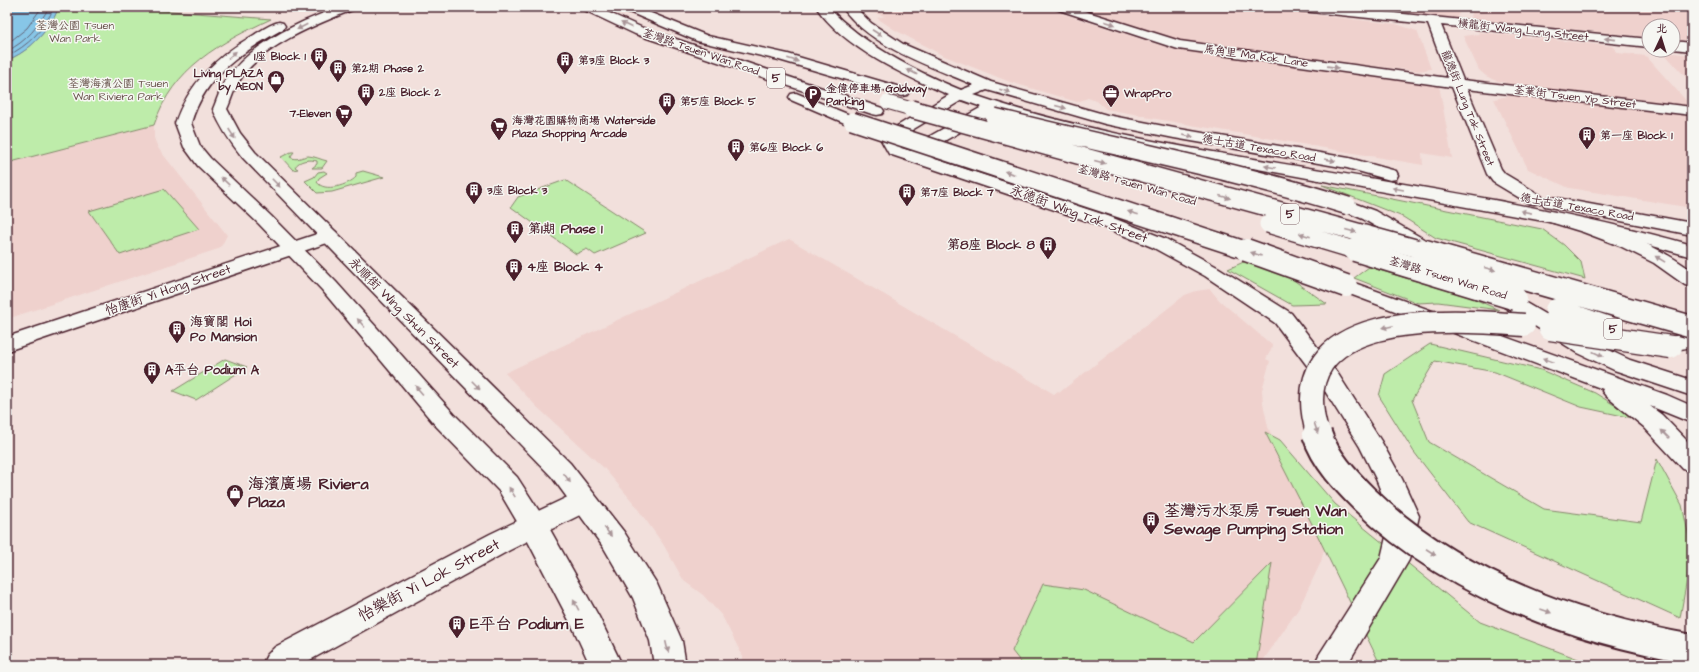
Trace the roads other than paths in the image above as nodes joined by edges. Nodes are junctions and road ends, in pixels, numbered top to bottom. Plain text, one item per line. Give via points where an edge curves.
1 (325, 7) edge
2 (351, 7) edge
3 (586, 7) edge
4 (626, 7) edge
5 (822, 7) edge
6 (848, 7) edge
7 (1060, 7) edge
8 (1301, 7) edge
9 (1433, 21) junction
10 (701, 38) junction
11 (1641, 42) edge
12 (675, 44) junction
13 (1681, 46) edge
14 (1692, 47) edge
15 (1457, 84) junction
16 (986, 85) junction
17 (960, 95) junction
18 (994, 106) junction
19 (1692, 111) edge
20 (928, 156) junction
21 (1534, 199) junction
22 (1553, 217) junction
23 (1692, 229) edge
24 (329, 236) junction
25 (292, 248) junction
26 (1692, 251) edge
27 (1692, 281) edge
28 (1536, 318) junction
29 (1692, 327) edge
30 (7, 344) edge
31 (1685, 347) edge
32 (1597, 379) junction
33 (1692, 388) edge
34 (1692, 415) edge
35 (1692, 462) edge
36 (584, 501) junction
37 (533, 524) junction
38 (1692, 649) edge
39 (278, 665) edge
40 (606, 665) edge
41 (670, 665) edge
42 (1330, 665) edge

25 -> 1 main road via 204,162 192,147 183,123 195,94 217,68 242,47 298,17
2 -> 24 main road, 永順街 Wing Shun Street via 305,25 276,41 248,63 232,82 220,109 234,137 249,155
12 -> 3 main road, 荃灣路 Tsuen Wan Road / 5
4 - 10 main road, 荃灣路 Tsuen Wan Road / 5
17 -> 5 main road, 德士古道 Texaco Road via 856,40
6 -> 16 main road, 德士古道 Texaco Road via 867,26 898,46
7 -> 15 main road, 馬角里 Ma Kok Lane via 1178,45
8 - 9 main road, 橫龍街 Wang Lung Street
11 -> 9 main road, 橫龍街 Wang Lung Street
9 - 15 main road, 龍德街 Lung Tak Street
10 -> 28 main road, bridge via 783,57 993,117 1288,187 1348,206 1417,242
10 -> 29 main road, 荃灣路 Tsuen Wan Road / 5, bridge via 887,102
31 -> 12 main road, 荃灣路 Tsuen Wan Road / 5, bridge via 877,111
32 -> 12 main road, bridge via 1239,248 852,121
13 - 14 main road
15 - 19 main road, 荃業街 Tsuen Yip Street
15 - 21 main road, 龍德街 Lung Tak Street via 1493,170 1499,178
16 - 17 main road, 永德街 Wing Tak Street
16 -> 21 main road, 德士古道 Texaco Road via 1105,119 1349,164 1388,174
17 - 18 main road, 德士古道 Texaco Road
17 - 20 main road, 永德街 Wing Tak Street via 888,138 895,151
18 - 20 main road
22 -> 18 main road, 德士古道 Texaco Road via 1154,146
20 - 42 main road, 永德街 Wing Tak Street via 1102,220 1172,250 1212,272 1282,318 1330,379 1389,479 1405,516 1395,560
21 - 23 main road, 德士古道 Texaco Road
22 - 26 main road, 德士古道 Texaco Road
27 -> 22 main road via 1649,253 1589,228
24 - 25 main road, 怡康街 Yi Hong Street
24 -> 36 main road, 永順街 Wing Shun Street via 561,470
25 - 30 main road, 怡康街 Yi Hong Street
37 -> 25 main road via 508,484 445,420 329,286
28 - 31 main road via 1573,331 1613,340
28 -> 33 main road via 1586,348 1622,365
31 -> 38 main road, bridge via 1514,324 1437,321 1398,325 1359,336 1335,350 1320,368 1314,382 1311,404 1312,417 1320,441 1341,475 1370,505 1433,553 1465,573 1543,610 1632,637
32 - 34 main road
35 -> 32 main road via 1653,421
36 - 37 main road, 怡樂街 Yi Lok Street
36 -> 41 main road, 永順街 Wing Shun Street via 614,540 646,593 660,622
37 - 39 main road, 怡樂街 Yi Lok Street via 286,657
40 -> 37 main road

